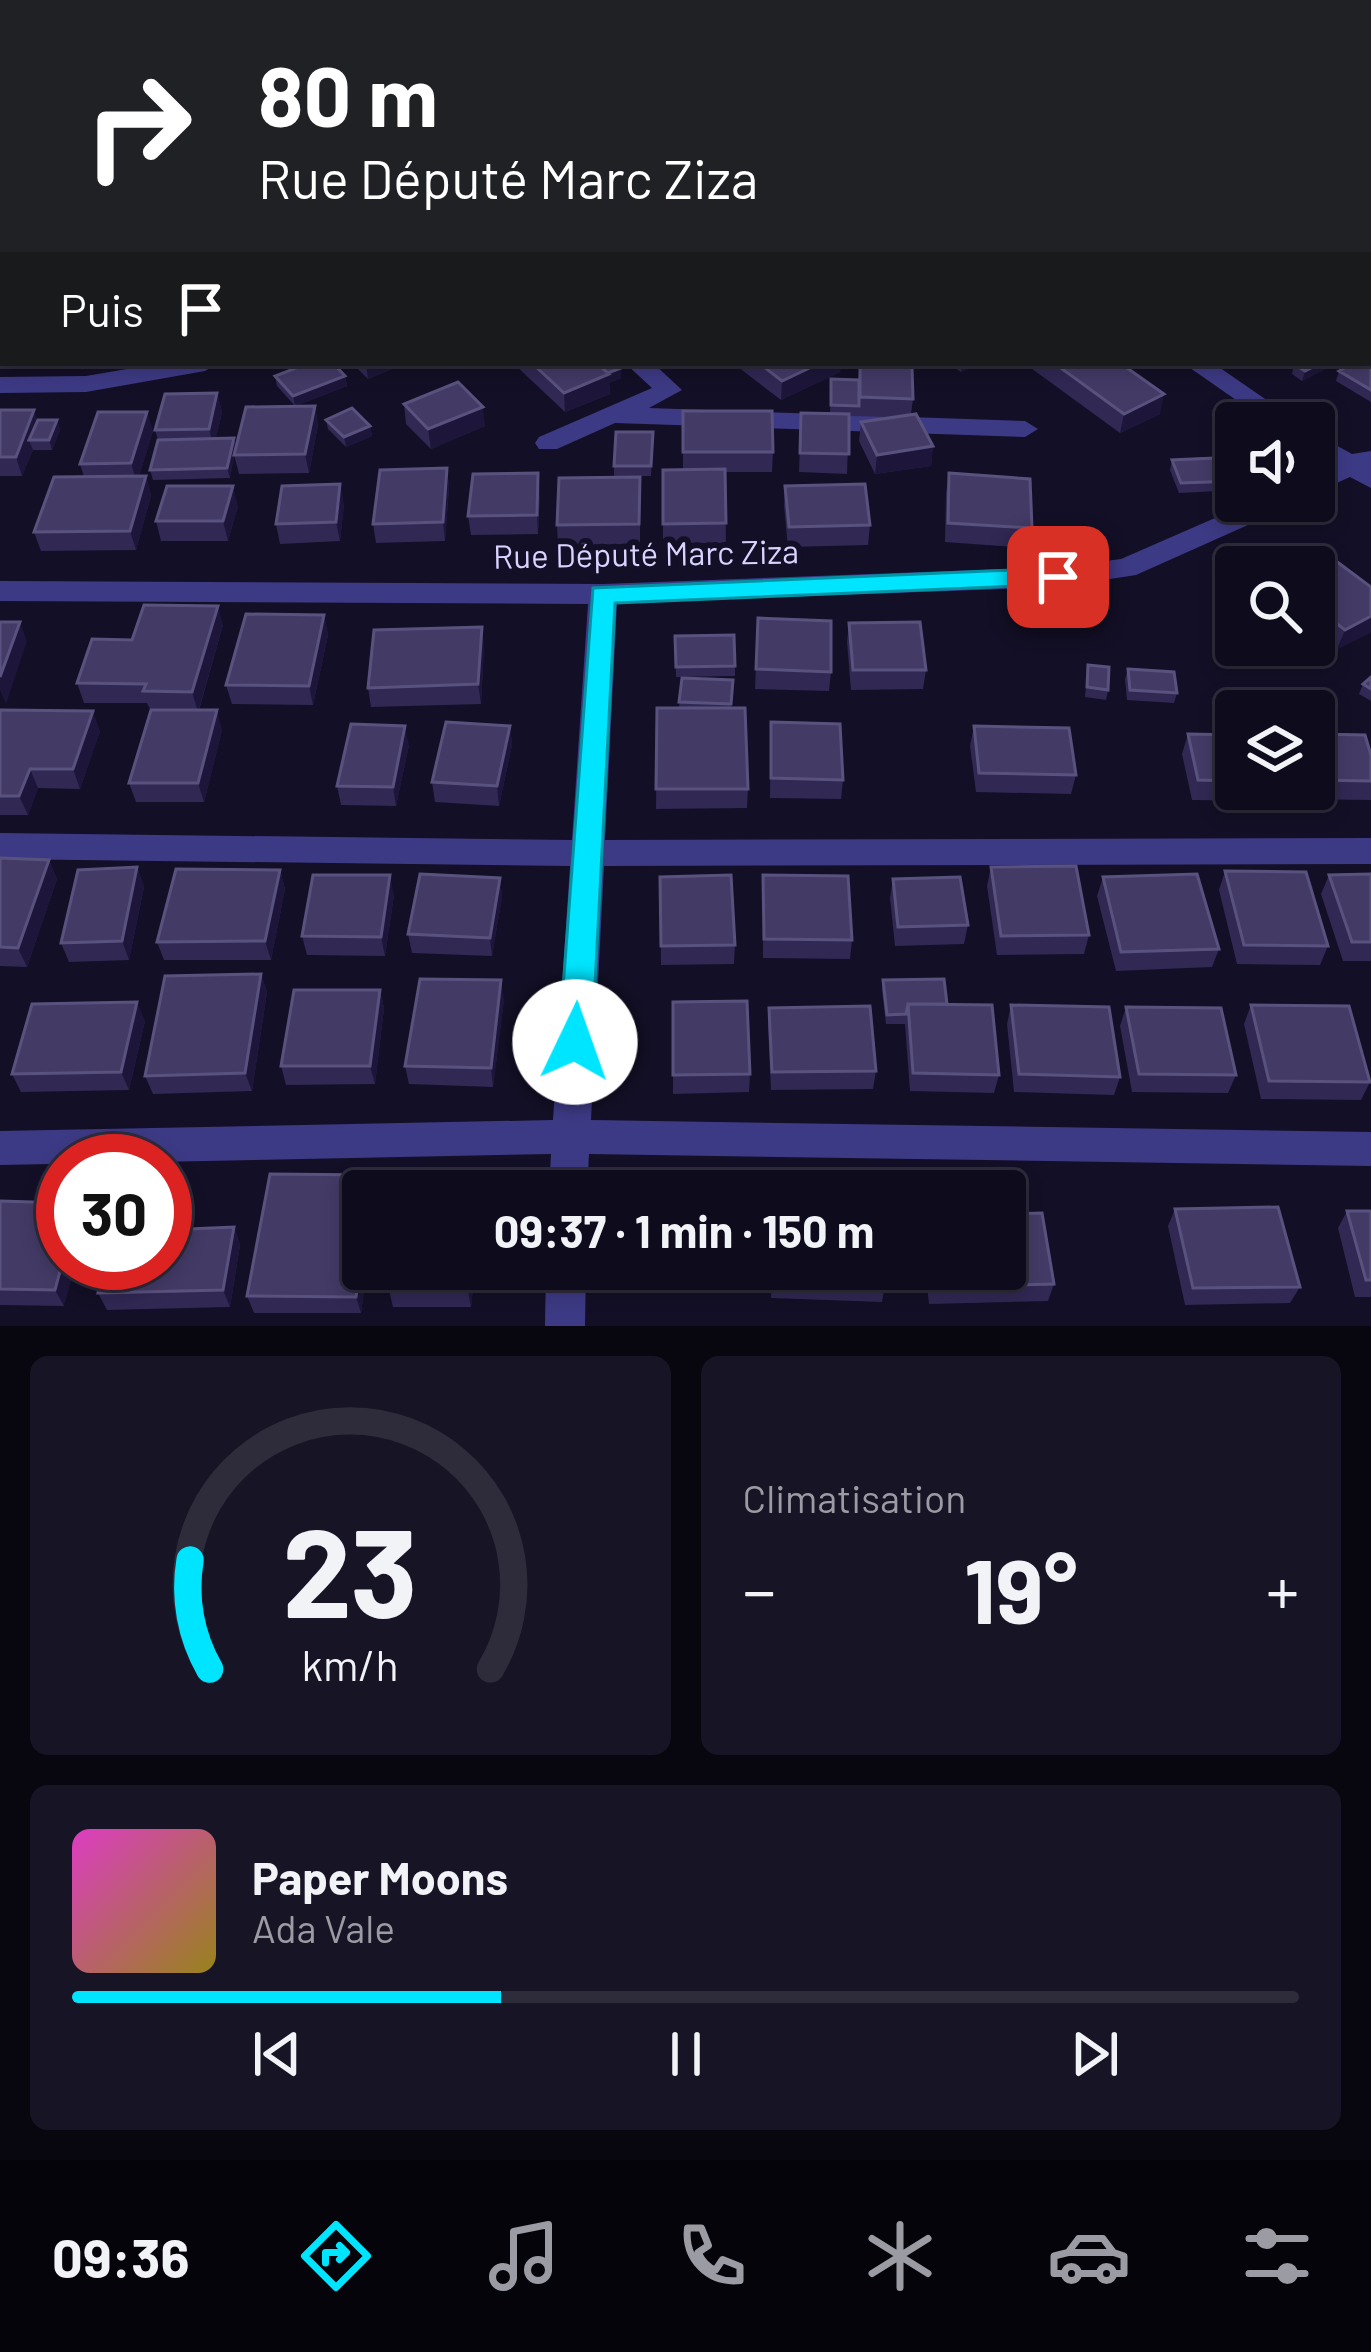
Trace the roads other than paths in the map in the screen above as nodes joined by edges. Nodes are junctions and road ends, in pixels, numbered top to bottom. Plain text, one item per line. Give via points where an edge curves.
1 (174, 366) edge
2 (641, 366) edge
3 (1201, 366) edge
4 (90, 374) edge
5 (0, 385) edge
6 (1255, 402) edge
7 (609, 415) junction
8 (1025, 429) dead end
9 (548, 443) dead end
10 (1335, 452) edge
11 (1365, 467) edge
12 (1335, 477) edge
13 (1230, 522) edge
14 (0, 591) edge
15 (603, 594) junction
16 (0, 846) edge
17 (1371, 851) edge
18 (585, 853) junction
19 (570, 1137) junction
20 (0, 1148) edge
21 (1371, 1149) edge
22 (569, 1170) edge
23 (566, 1290) edge
24 (565, 1326) edge

1 - 4 street
2 - 7 street via 669,390
3 - 6 street
4 - 5 street
7 - 8 street
7 - 9 street
10 - 11 street
11 - 12 street
13 - 15 street, Rue Député Marc Ziza via 1126,568 1058,577
14 - 15 street, Rue Député Marc Ziza
15 - 18 street
16 - 18 street
17 - 18 street
18 - 19 street
19 - 20 street
19 - 21 street
19 - 22 street
23 - 24 street

